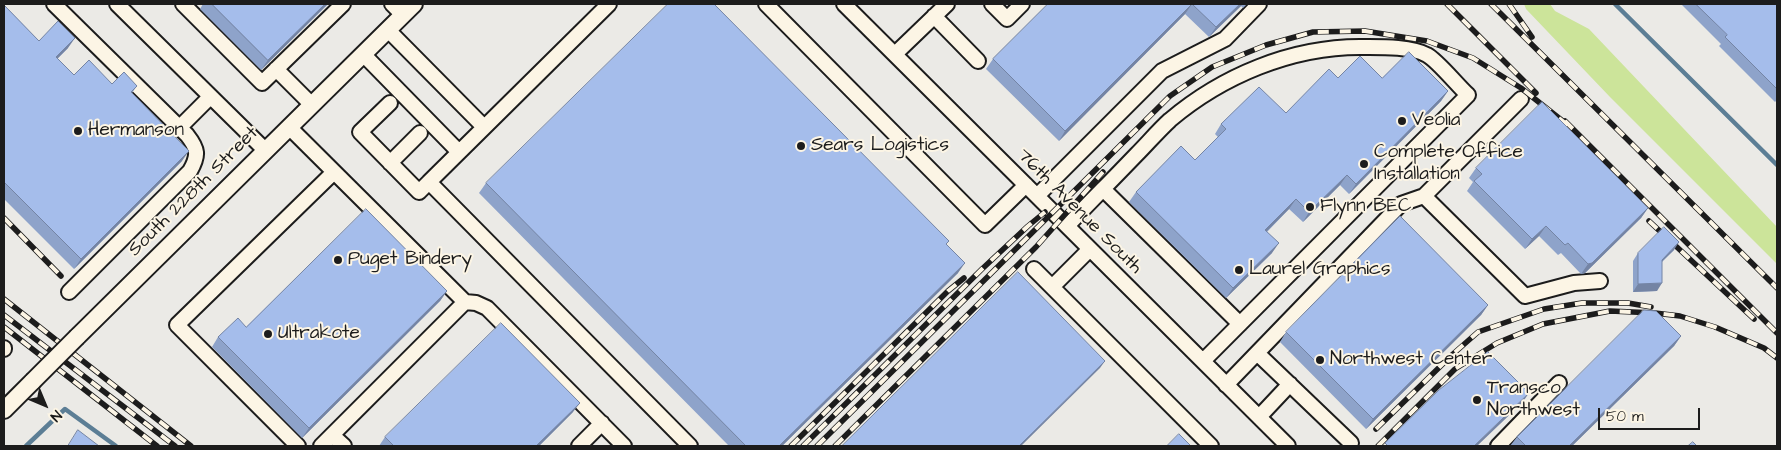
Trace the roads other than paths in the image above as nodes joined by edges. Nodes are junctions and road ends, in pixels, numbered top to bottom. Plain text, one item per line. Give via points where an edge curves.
1 (54, 4) edge
2 (117, 4) edge
3 (183, 4) edge
4 (343, 4) edge
5 (609, 4) edge
6 (766, 4) edge
7 (946, 4) edge
8 (992, 4) edge
9 (1022, 4) edge
10 (1259, 4) edge
11 (849, 5) edge
12 (403, 7) edge
13 (934, 16) junction
14 (388, 30) junction
15 (363, 54) junction
16 (895, 54) junction
17 (978, 61) dead end
18 (276, 69) junction
19 (210, 96) junction
20 (1521, 99) dead end
21 (390, 103) dead end
22 (312, 104) junction
23 (288, 127) junction
24 (484, 127) junction
25 (180, 128) junction
26 (420, 133) dead end
27 (265, 150) junction
28 (459, 152) junction
29 (390, 163) junction
30 (334, 172) junction
31 (429, 182) junction
32 (1026, 185) junction
33 (1103, 188) junction
34 (1037, 196) junction
35 (1424, 196) junction
36 (1067, 226) junction
37 (1090, 249) junction
38 (1034, 269) dead end
39 (1600, 281) dead end
40 (1052, 287) junction
41 (69, 292) dead end
42 (465, 302) junction
43 (1240, 324) junction
44 (1258, 353) junction
45 (1203, 361) junction
46 (1559, 383) dead end
47 (1290, 384) junction
48 (1226, 385) junction
49 (4, 410) edge
50 (1259, 417) junction
51 (602, 423) junction
52 (332, 435) junction
53 (1351, 443) dead end
54 (298, 446) edge
55 (321, 446) edge
56 (344, 446) edge
57 (579, 446) edge
58 (624, 446) edge
59 (690, 446) edge
60 (1211, 446) edge
61 (1288, 446) edge
62 (1498, 446) edge

1 - 25 street
2 - 19 street
3 - 18 street via 262,84
4 - 18 street
5 - 24 street
6 - 32 street via 985,225
7 - 13 street
8 - 9 street via 1007,19
10 - 34 street via 1225,39 1162,71
11 - 16 street, 76th Avenue South
12 - 14 main road, South 228th Street
13 - 16 street
13 - 17 street
14 - 15 main road, South 228th Street
14 - 24 street
15 - 22 main road, South 228th Street
15 - 28 street
16 - 32 street, 76th Avenue South
18 - 22 street
19 - 25 street
19 - 27 street
20 - 35 street
21 - 29 street via 360,132
22 - 23 main road, South 228th Street
23 - 27 main road, South 228th Street
23 - 30 street
24 - 28 street
25 - 41 street via 195,145 197,159 190,172
26 - 29 street
27 - 49 main road, South 228th Street, bridge
28 - 31 street
29 - 31 street via 419,192
30 - 42 street
30 - 54 street via 177,325
31 - 59 street
32 - 34 street, 76th Avenue South
33 - 36 street
33 - 43 street
33 - 43 street via 1170,121 1231,78 1308,52 1342,47 1378,46 1428,55 1468,95
34 - 36 street, 76th Avenue South
35 - 39 street via 1524,296 1574,283
35 - 44 street via 1401,204
36 - 37 street, 76th Avenue South
37 - 40 street
37 - 45 street, 76th Avenue South
38 - 40 street
40 - 60 street
42 - 51 street via 487,308
42 - 52 street
43 - 45 street
44 - 47 street
44 - 48 street
45 - 48 street, 76th Avenue South
46 - 62 street
47 - 50 street
47 - 53 street
48 - 50 street, 76th Avenue South
50 - 61 street, 76th Avenue South
51 - 57 street
51 - 58 street
52 - 55 street
52 - 56 street

